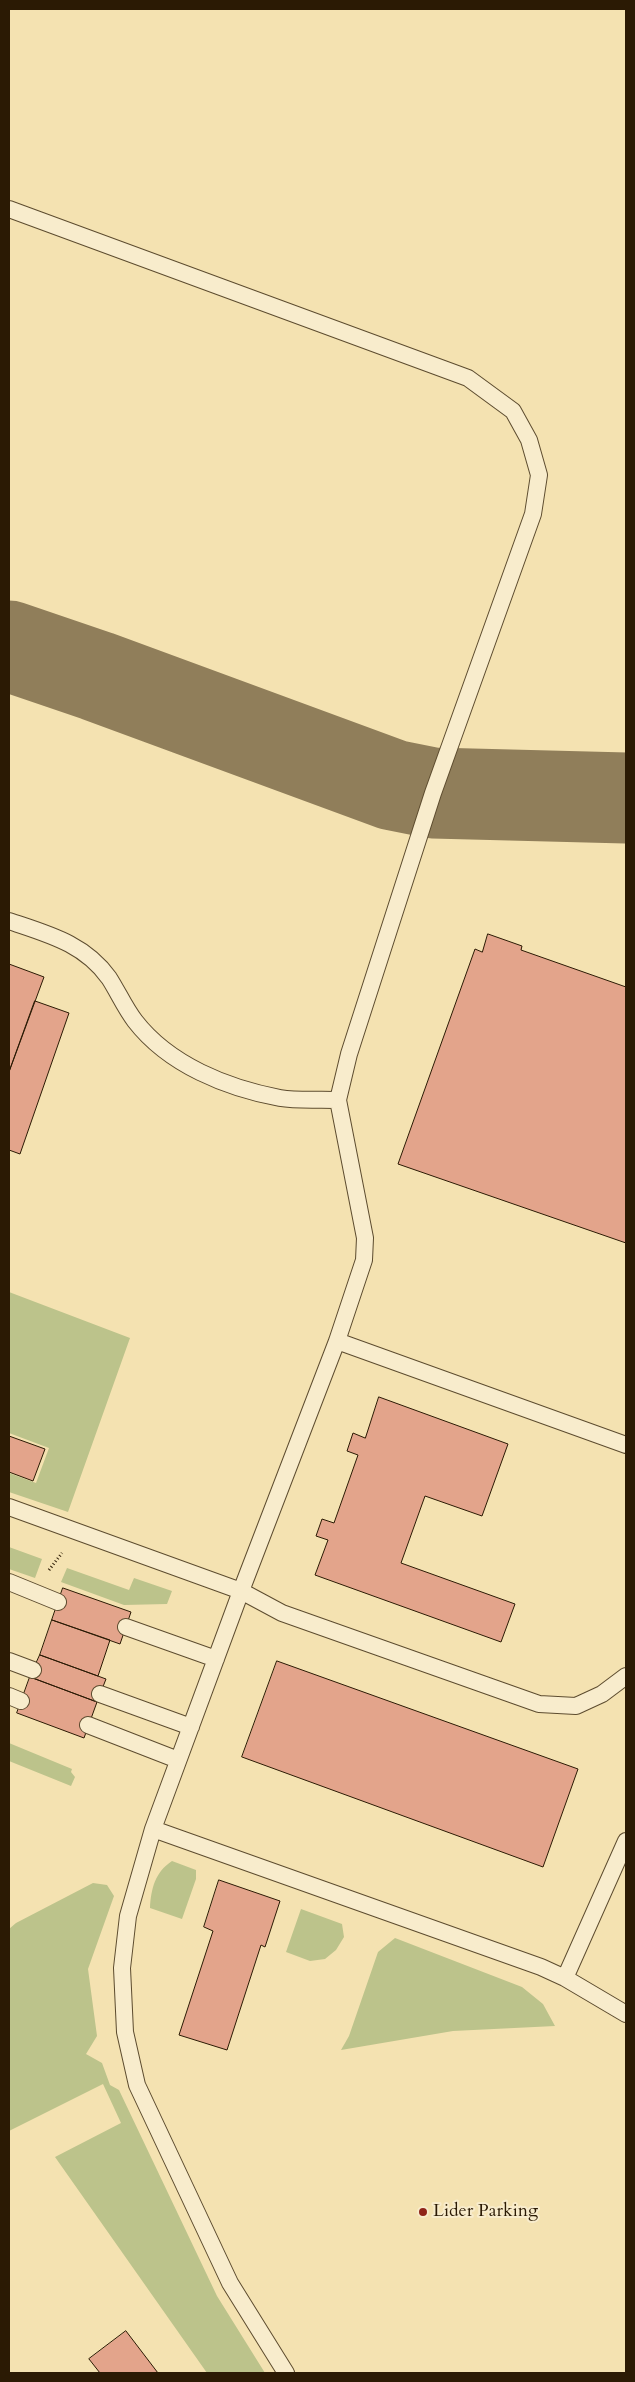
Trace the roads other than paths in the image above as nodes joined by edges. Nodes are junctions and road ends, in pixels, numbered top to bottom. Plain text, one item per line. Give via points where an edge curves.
1 (9, 210) edge
2 (9, 921) edge
3 (338, 1100) junction
4 (337, 1341) junction
5 (626, 1445) edge
6 (9, 1507) edge
7 (9, 1582) edge
8 (241, 1591) junction
9 (58, 1602) dead end
10 (126, 1627) dead end
11 (216, 1659) junction
12 (9, 1661) edge
13 (33, 1670) dead end
14 (626, 1676) edge
15 (100, 1694) dead end
16 (88, 1725) dead end
17 (190, 1727) junction
18 (178, 1760) junction
19 (153, 1829) junction
20 (626, 1841) edge
21 (565, 1978) junction
22 (626, 2014) edge
23 (286, 2373) edge

1 - 3 lane via 468,378 513,411 529,440 539,475 532,514 433,794 349,1054
2 - 3 lane via 71,943 108,977 135,1021 187,1065 218,1080 282,1098
3 - 4 lane via 365,1238 364,1260
4 - 5 lane
4 - 8 lane
6 - 8 lane
7 - 9 lane
8 - 11 lane
8 - 14 lane via 282,1613 539,1704 576,1706 602,1694
10 - 11 lane
11 - 17 lane
12 - 13 lane
15 - 17 lane
16 - 18 lane
17 - 18 lane
18 - 19 lane
19 - 21 lane
19 - 23 lane via 128,1916 122,1968 125,2032 137,2085 230,2283
20 - 21 lane
21 - 22 lane

